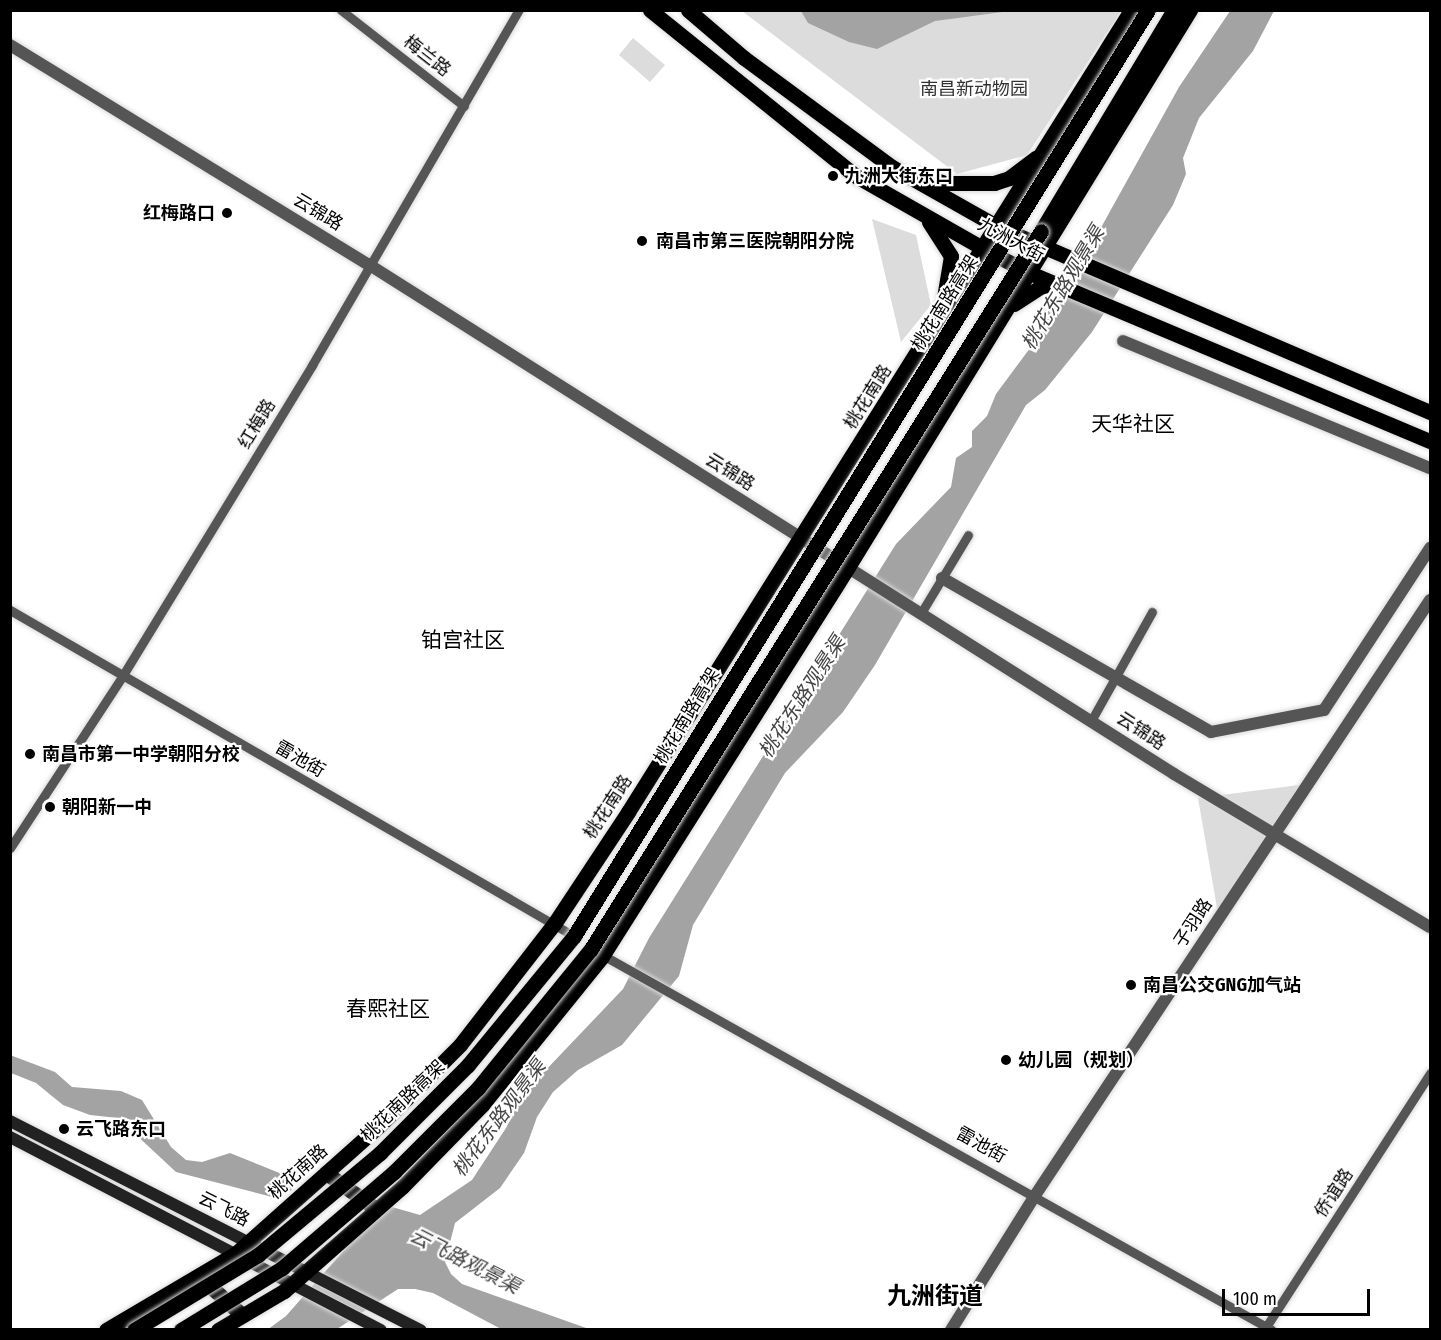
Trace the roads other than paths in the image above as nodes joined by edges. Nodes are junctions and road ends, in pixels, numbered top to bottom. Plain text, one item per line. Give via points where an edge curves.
1 (341, 10) edge
2 (519, 10) edge
3 (650, 10) edge
4 (688, 10) edge
5 (1131, 10) edge
6 (1148, 10) edge
7 (1174, 10) edge
8 (1190, 10) edge
9 (10, 45) edge
10 (464, 106) junction
11 (1043, 153) junction
12 (892, 167) junction
13 (856, 176) junction
14 (998, 227) junction
15 (984, 249) junction
16 (1044, 249) junction
17 (368, 264) junction
18 (1030, 273) junction
19 (1059, 285) junction
20 (1008, 309) junction
21 (934, 328) junction
22 (1123, 340) dead end
23 (1431, 412) edge
24 (1431, 441) edge
25 (1431, 468) edge
26 (968, 535) dead end
27 (801, 539) junction
28 (1431, 548) edge
29 (854, 571) junction
30 (942, 578) junction
31 (1431, 600) edge
32 (10, 610) edge
33 (919, 611) junction
34 (1152, 612) dead end
35 (123, 675) junction
36 (1116, 677) junction
37 (1091, 721) junction
38 (1275, 831) junction
39 (10, 848) edge
40 (554, 924) junction
41 (1431, 927) edge
42 (574, 936) junction
43 (597, 952) junction
44 (1431, 1073) edge
45 (10, 1121) edge
46 (10, 1137) edge
47 (326, 1173) junction
48 (1036, 1194) junction
49 (376, 1210) junction
50 (250, 1242) junction
51 (236, 1253) junction
52 (310, 1273) junction
53 (198, 1275) junction
54 (297, 1285) junction
55 (242, 1315) junction
56 (376, 1327) edge
57 (1268, 1328) edge
58 (106, 1329) edge
59 (134, 1329) edge
60 (181, 1329) edge
61 (218, 1329) edge
62 (421, 1329) edge
63 (951, 1329) edge

1 - 10 street, 梅兰路
2 - 10 street, 红梅路
3 - 13 main road, 九洲大街
4 - 12 main road, 九洲大街 via 744,58
5 - 11 main road, 桃花南路
6 - 42 main road, 桃花南路高架, bridge
7 - 43 main road, bridge
8 - 16 main road
9 - 17 street, 云锦路
10 - 17 street, 红梅路
11 - 12 main road via 1009,178 977,184 946,183
11 - 14 main road, 桃花南路
12 - 14 main road, 九洲大街
13 - 15 main road, 九洲大街
13 - 21 main road via 932,224 944,239 951,269
14 - 15 main road, 桃花南路
14 - 16 main road, 九洲大街
15 - 18 main road, 九洲大街
15 - 21 main road, 桃花南路
16 - 18 main road
16 - 23 main road, 九洲大街
17 - 27 street, 云锦路
17 - 35 street, 红梅路 via 312,365
18 - 19 main road, 九洲大街
18 - 20 main road
19 - 20 main road via 1033,290
19 - 24 main road, 九洲大街
20 - 29 main road
21 - 27 main road, 桃花南路
22 - 25 street
26 - 30 street
27 - 29 street, 云锦路
27 - 40 main road, 桃花南路
28 - 36 street via 1324,710 1211,732
29 - 33 street, 云锦路
29 - 43 main road
30 - 33 street
30 - 36 street
31 - 38 street, 子羽路
32 - 35 street, 雷池街
33 - 37 street, 云锦路
34 - 36 street
35 - 39 street, 红梅路
35 - 40 street, 雷池街
36 - 37 street
37 - 38 street, 云锦路
38 - 41 street, 云锦路
38 - 48 street, 子羽路
40 - 42 street, 雷池街
40 - 47 main road, 桃花南路 via 460,1045
42 - 59 main road, 桃花南路高架, bridge via 468,1065 380,1152 258,1255
43 - 48 street, 雷池街
43 - 49 main road via 482,1105
43 - 60 main road, bridge via 478,1088 394,1172 282,1268
44 - 57 street, 侨谊路
45 - 50 main road, 云飞路
46 - 51 main road, 云飞路
47 - 49 main road
47 - 50 main road, 桃花南路
48 - 57 street, 雷池街
48 - 63 street, 子羽路
49 - 52 main road
50 - 51 main road, 桃花南路
50 - 52 main road, 云飞路
51 - 53 main road, 桃花南路
51 - 54 main road, 云飞路
52 - 54 main road
52 - 62 main road, 云飞路
53 - 55 main road
53 - 58 main road, 桃花南路
54 - 55 main road
54 - 56 main road, 云飞路
55 - 61 main road

